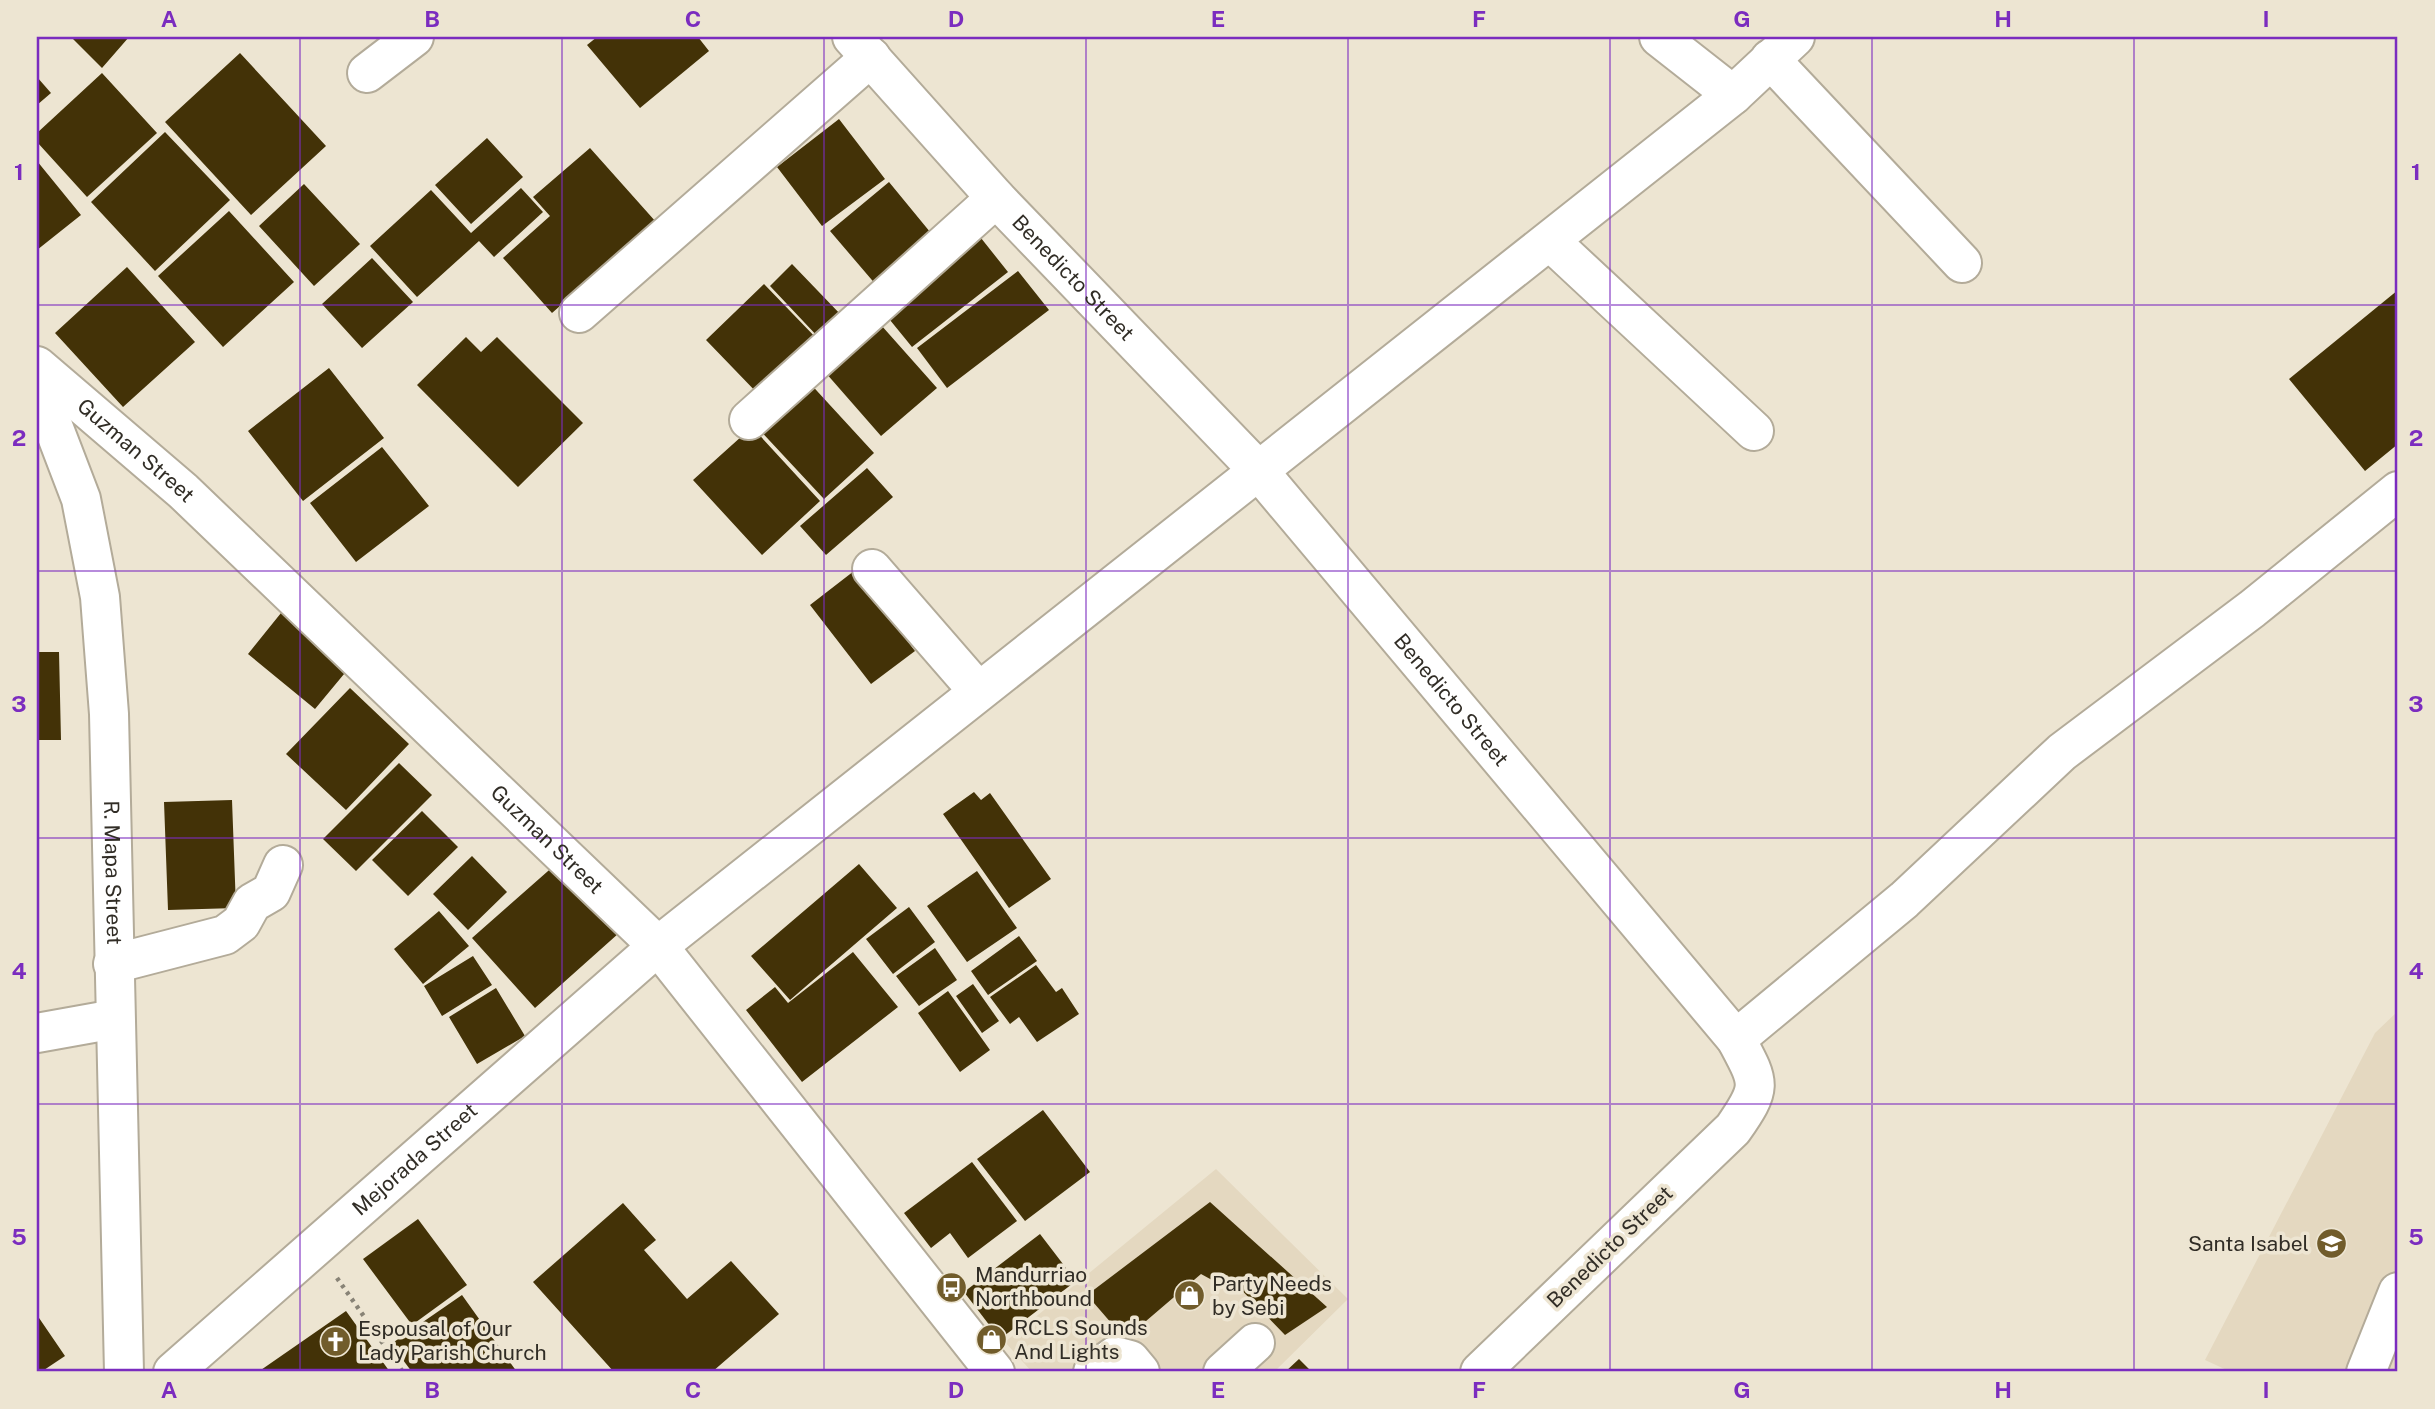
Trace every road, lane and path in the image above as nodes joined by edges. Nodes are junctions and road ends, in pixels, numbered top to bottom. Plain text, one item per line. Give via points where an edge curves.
1 (414, 37) edge
2 (1660, 37) edge
3 (862, 47) edge
4 (1782, 48) edge
5 (368, 73) dead end
6 (1733, 95) junction
7 (996, 198) junction
8 (1550, 241) junction
9 (1962, 263) dead end
10 (579, 313) dead end
11 (37, 366) edge
12 (37, 384) edge
13 (749, 420) dead end
14 (1754, 430) dead end
15 (1257, 469) junction
16 (2398, 491) edge
17 (872, 569) dead end
18 (978, 691) junction
19 (283, 865) dead end
20 (658, 946) junction
21 (113, 964) junction
22 (115, 1019) junction
23 (37, 1033) edge
24 (1736, 1039) junction
25 (316, 1249) junction
26 (2398, 1292) edge
27 (1255, 1343) dead end
28 (124, 1372) edge
29 (173, 1372) edge
30 (404, 1372) edge
31 (995, 1372) edge
32 (1093, 1372) edge
33 (1140, 1372) edge
34 (1223, 1372) edge
35 (1480, 1372) edge
36 (2367, 1372) edge

1 - 5 street
2 - 6 street
3 - 7 street, Benedicto Street
3 - 10 street
4 - 6 street, Mejorada Street
4 - 9 street
6 - 8 street, Mejorada Street
7 - 13 street
7 - 15 street, Benedicto Street
8 - 14 street
8 - 15 street, Mejorada Street
11 - 20 street, Guzman Street via 183,491
12 - 21 street, R. Mapa Street via 81,499 100,597 109,714
15 - 18 street, Mejorada Street
15 - 24 street, Benedicto Street
16 - 24 street via 2252,610 2062,752 1904,900
17 - 18 street
18 - 20 street, Mejorada Street
19 - 21 street via 271,892 252,903 241,923 225,935
20 - 25 street, Mejorada Street
20 - 31 street, Guzman Street
21 - 22 street, R. Mapa Street
22 - 23 street
22 - 28 street, R. Mapa Street
24 - 35 street, Benedicto Street via 1756,1076 1754,1099 1733,1129
25 - 29 street, Mejorada Street
25 - 30 path
26 - 36 street
27 - 34 street
32 - 33 street via 1115,1356 1130,1360

